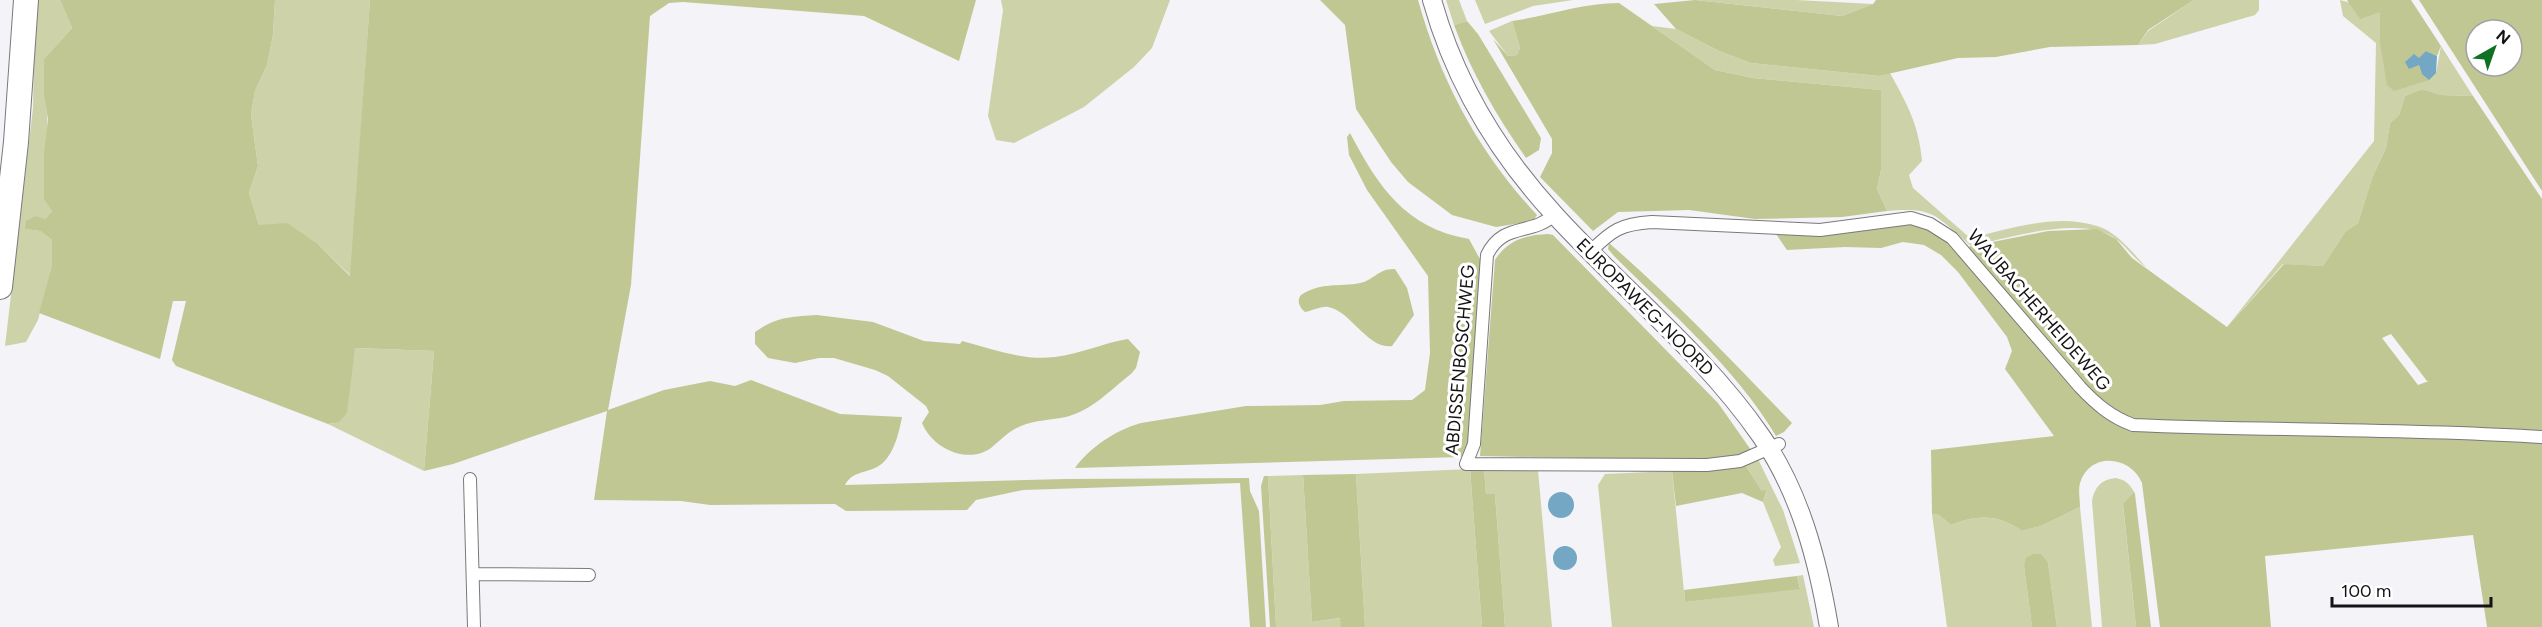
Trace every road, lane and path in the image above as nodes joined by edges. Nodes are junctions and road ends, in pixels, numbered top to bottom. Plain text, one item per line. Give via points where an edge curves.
1 (11, 0) edge
2 (26, 0) edge
3 (1432, 0) edge
4 (0, 151) edge
5 (1554, 215) junction
6 (1590, 252) junction
7 (0, 288) edge
8 (2542, 437) edge
9 (1774, 446) junction
10 (470, 479) dead end
11 (474, 574) junction
12 (588, 576) dead end
13 (474, 627) edge
14 (1829, 627) edge

1 - 4 highway
2 - 7 highway
3 - 5 street, EUROPAWEG-NOORD via 1451,60 1465,89 1508,158
5 - 6 street, EUROPAWEG-NOORD
5 - 9 street, ABDISSENBOSCHWEG via 1545,222 1505,233 1493,242 1487,255 1474,444 1466,464 1707,465 1740,461
6 - 8 street, WAUBACHERHEIDEWEG via 1606,236 1629,224 1821,230 1911,218 1952,238 2096,404 2126,422 2233,429 2419,430
6 - 9 street, EUROPAWEG-NOORD via 1699,360
9 - 14 street, EUROPAWEG-NOORD via 1818,569
10 - 11 street
11 - 12 street
11 - 13 street

